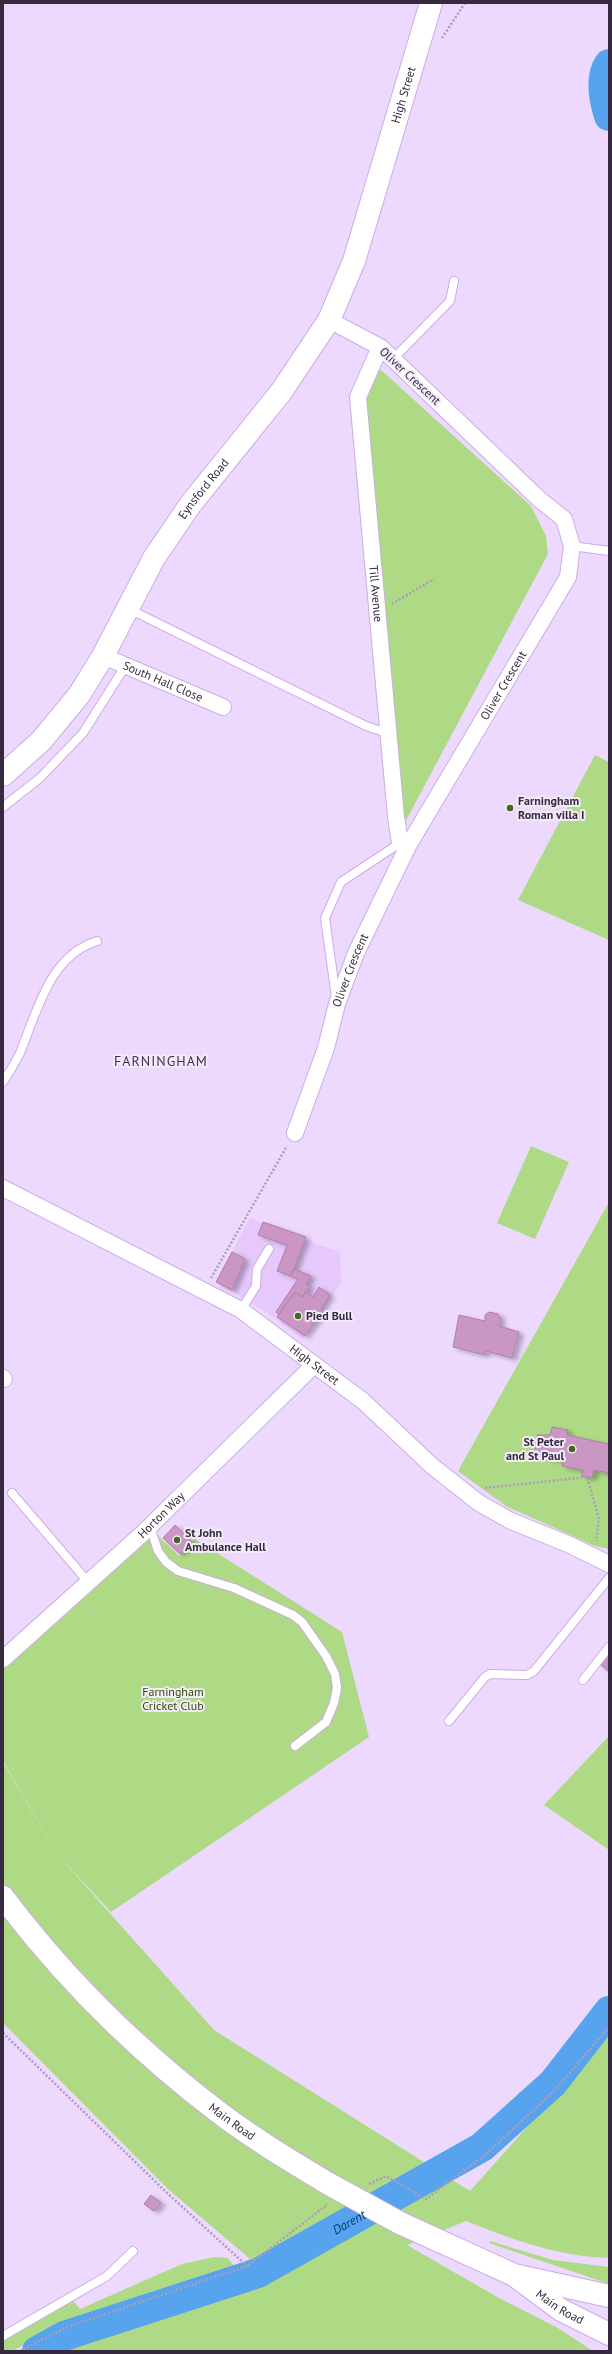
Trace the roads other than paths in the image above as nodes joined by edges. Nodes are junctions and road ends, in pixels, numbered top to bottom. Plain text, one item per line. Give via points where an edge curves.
1 (431, 3) edge
2 (376, 187) joint
3 (454, 281) dead end
4 (329, 320) junction
5 (380, 348) junction
6 (393, 359) junction
7 (572, 546) junction
8 (609, 551) edge
9 (128, 609) junction
10 (103, 656) junction
11 (126, 665) junction
12 (223, 707) dead end
13 (390, 734) junction
14 (3, 775) edge
15 (3, 807) edge
16 (404, 845) junction
17 (97, 941) dead end
18 (337, 1004) junction
19 (3, 1082) edge
20 (295, 1133) road end
21 (3, 1188) edge
22 (269, 1249) dead end
23 (241, 1310) junction
24 (313, 1366) junction
25 (12, 1493) dead end
26 (150, 1526) junction
27 (609, 1564) edge
28 (609, 1578) edge
29 (89, 1583) junction
30 (609, 1647) edge
31 (3, 1659) edge
32 (583, 1680) dead end
33 (449, 1721) dead end
34 (295, 1746) dead end
35 (3, 1897) edge
36 (133, 2251) dead end
37 (514, 2275) junction
38 (609, 2296) edge
39 (609, 2334) edge
40 (3, 2336) edge

1 - 2 main road, High Street
2 - 4 main road, Eynsford Road via 354,261
3 - 6 lane via 450,301
4 - 5 street, Oliver Crescent
4 - 9 main road, Eynsford Road via 281,392 190,505 154,558
5 - 6 street, Oliver Crescent
5 - 13 street, Till Avenue via 358,397
6 - 7 street, Oliver Crescent via 539,499 564,519
7 - 8 lane
7 - 16 street, Oliver Crescent via 568,577
9 - 10 main road, Eynsford Road
9 - 13 lane via 366,726
10 - 11 street, South Hall Close
10 - 14 main road, Eynsford Road via 79,695 41,741
11 - 12 street, South Hall Close
11 - 15 lane via 83,733 40,778
13 - 16 street, Till Avenue via 396,817
16 - 18 street, Oliver Crescent via 356,953
16 - 18 lane via 341,882 325,918
17 - 19 lane via 83,945 65,958 34,1009 19,1054
18 - 20 street, Oliver Crescent via 326,1048
21 - 23 street, High Street
22 - 23 lane via 257,1269 256,1286
23 - 24 street, High Street
24 - 26 street, Horton Way
24 - 27 street, High Street via 363,1401 460,1490 499,1515
25 - 29 lane
26 - 29 street, Horton Way
26 - 34 lane via 158,1551 166,1562 178,1570 234,1588 293,1615 302,1622 326,1656 335,1674 334,1703 326,1722
28 - 33 lane via 534,1671 527,1675 490,1674
29 - 31 street, Horton Way
30 - 32 lane
35 - 37 main road, Main Road, bridge via 46,1951 90,1999 176,2079 254,2138 330,2193
36 - 40 lane via 107,2276
37 - 38 main road, Main Road
37 - 39 main road, Main Road via 560,2310

